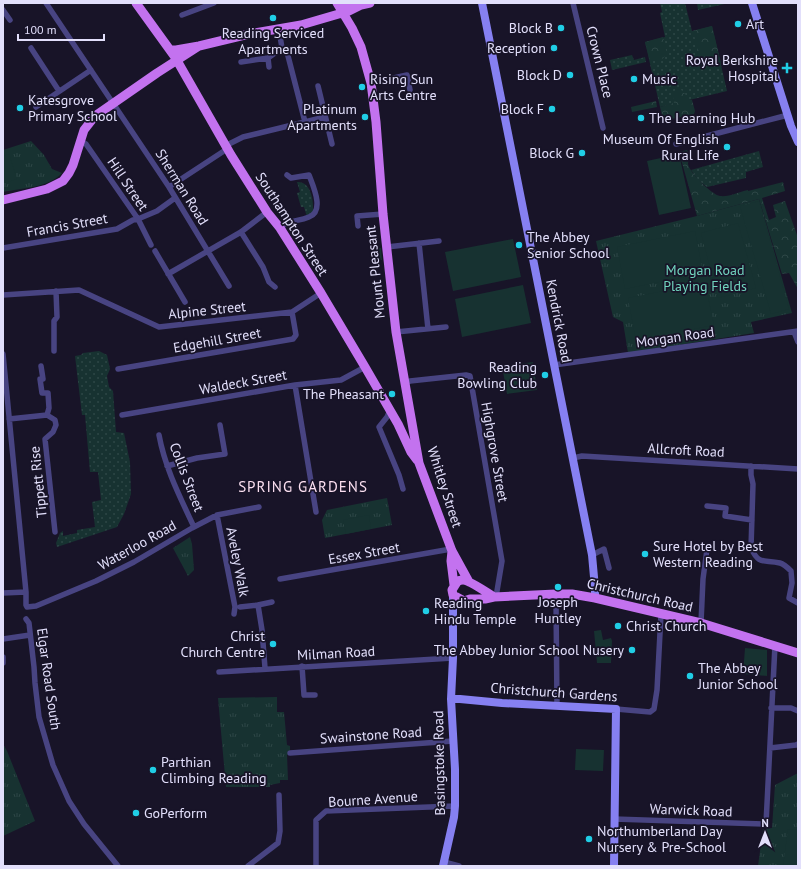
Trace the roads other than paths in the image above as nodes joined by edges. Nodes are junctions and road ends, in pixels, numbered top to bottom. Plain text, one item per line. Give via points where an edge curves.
1 (46, 3) edge
2 (136, 3) edge
3 (214, 3) edge
4 (337, 3) edge
5 (343, 3) edge
6 (482, 3) edge
7 (573, 3) edge
8 (752, 3) edge
9 (366, 4) edge
10 (3, 10) edge
11 (344, 13) junction
12 (182, 15) dead end
13 (10, 20) dead end
14 (352, 28) junction
15 (279, 30) junction
16 (199, 46) junction
17 (31, 48) dead end
18 (282, 48) junction
19 (170, 50) junction
20 (268, 58) junction
21 (177, 60) junction
22 (241, 62) dead end
23 (269, 67) dead end
24 (91, 70) junction
25 (157, 73) junction
26 (371, 83) junction
27 (318, 86) dead end
28 (410, 90) dead end
29 (59, 91) junction
30 (113, 103) junction
31 (36, 107) dead end
32 (788, 115) junction
33 (325, 117) junction
34 (305, 122) junction
35 (603, 128) dead end
36 (80, 141) junction
37 (798, 142) edge
38 (332, 144) dead end
39 (676, 144) dead end
40 (226, 147) junction
41 (287, 175) dead end
42 (169, 187) junction
43 (175, 198) junction
44 (3, 200) edge
45 (267, 212) junction
46 (383, 214) junction
47 (138, 219) junction
48 (358, 226) dead end
49 (280, 228) junction
50 (241, 232) junction
51 (439, 241) dead end
52 (420, 243) junction
53 (151, 245) dead end
54 (387, 247) junction
55 (3, 248) edge
56 (155, 251) dead end
57 (208, 251) junction
58 (168, 274) junction
59 (229, 286) dead end
60 (275, 287) dead end
61 (56, 291) junction
62 (321, 293) junction
63 (3, 294) edge
64 (184, 302) dead end
65 (292, 312) junction
66 (446, 327) dead end
67 (428, 329) junction
68 (396, 332) junction
69 (796, 332) edge
70 (798, 342) edge
71 (54, 351) dead end
72 (3, 354) edge
73 (554, 365) junction
74 (41, 366) dead end
75 (365, 367) junction
76 (118, 369) dead end
77 (404, 384) junction
78 (295, 385) junction
79 (390, 410) junction
80 (122, 414) dead end
81 (47, 415) junction
82 (9, 419) junction
83 (384, 420) junction
84 (398, 424) junction
85 (220, 425) dead end
86 (159, 435) dead end
87 (573, 458) junction
88 (420, 463) junction
89 (167, 466) junction
90 (751, 466) junction
91 (798, 469) edge
92 (403, 489) dead end
93 (707, 506) dead end
94 (258, 507) dead end
95 (316, 512) dead end
96 (216, 515) junction
97 (752, 520) junction
98 (194, 527) junction
99 (55, 532) dead end
100 (707, 549) dead end
101 (452, 550) junction
102 (592, 555) junction
103 (609, 568) dead end
104 (280, 579) dead end
105 (471, 584) junction
106 (454, 585) junction
107 (26, 592) junction
108 (3, 593) edge
109 (453, 595) junction
110 (495, 596) junction
111 (595, 598) junction
112 (467, 600) junction
113 (556, 601) dead end
114 (272, 602) dead end
115 (798, 603) edge
116 (258, 605) junction
117 (240, 607) dead end
118 (234, 614) dead end
119 (661, 614) junction
120 (26, 619) dead end
121 (454, 620) junction
122 (701, 623) junction
123 (30, 635) junction
124 (3, 639) edge
125 (775, 645) junction
126 (798, 653) edge
127 (3, 657) edge
128 (453, 658) junction
129 (3, 663) edge
130 (302, 666) junction
131 (265, 668) junction
132 (220, 672) dead end
133 (315, 695) dead end
134 (451, 699) junction
135 (557, 706) junction
136 (771, 708) junction
137 (616, 709) junction
138 (798, 711) edge
139 (453, 741) junction
140 (798, 744) edge
141 (770, 748) junction
142 (290, 753) dead end
143 (280, 795) dead end
144 (455, 806) junction
145 (614, 819) junction
146 (443, 864) edge
147 (118, 866) edge
148 (248, 866) edge
149 (316, 866) edge
150 (459, 866) edge
151 (614, 866) edge

1 - 24 street, Sherman Road
2 - 19 main road, Southampton Street
3 - 12 street
4 - 11 main road, Mount Pleasant
5 - 9 main road
6 - 73 street, Kendrick Road
7 - 35 street, Crown Place
8 - 32 street
9 - 11 main road
9 - 14 main road via 355,18
10 - 13 street
11 - 14 main road, Mount Pleasant
11 - 15 main road
14 - 26 main road, Mount Pleasant via 367,64
15 - 16 main road via 237,36
15 - 18 street
16 - 19 main road
16 - 21 main road
17 - 29 street
18 - 20 street
18 - 34 street via 287,52
19 - 21 main road, Southampton Street
19 - 25 main road via 165,63
20 - 22 street
20 - 23 street
21 - 25 main road
21 - 40 main road, Southampton Street
24 - 29 street
24 - 30 street, Sherman Road
25 - 30 main road
26 - 28 street via 406,75
26 - 46 main road, Mount Pleasant
27 - 33 street
29 - 31 street
30 - 36 main road via 90,122
30 - 42 street, Sherman Road
32 - 37 street
32 - 39 street
33 - 34 street
33 - 38 street
34 - 40 street via 243,138
36 - 44 main road via 69,173 63,181 47,189
36 - 47 street, Hill Street via 86,144
40 - 42 street
40 - 45 main road, Southampton Street
41 - 49 street via 291,178 308,175 318,204 310,217 286,222
42 - 43 street, Sherman Road
43 - 47 street, Francis Street
43 - 57 street, Sherman Road
45 - 49 main road, Southampton Street
45 - 50 street
46 - 48 street via 357,216
46 - 54 main road, Mount Pleasant
47 - 53 street, Hill Street
47 - 55 street, Francis Street via 117,229
49 - 62 main road, Southampton Street
50 - 57 street
50 - 60 street via 263,267 269,282
51 - 52 street
52 - 54 street
52 - 67 street
54 - 68 main road, Mount Pleasant
56 - 58 street
57 - 58 street
57 - 59 street, Sherman Road
58 - 64 street
61 - 63 street, Alpine Street
61 - 65 street, Alpine Street via 79,290 159,327
61 - 71 street
62 - 65 street, Alpine Street
62 - 75 main road, Southampton Street
65 - 76 street, Edgehill Street via 296,335 293,340
66 - 67 street
67 - 68 street
68 - 77 main road, Mount Pleasant
69 - 70 street
69 - 73 street, Morgan Road
72 - 82 street
73 - 87 street, Kendrick Road
74 - 81 street via 42,393 48,393 50,408
75 - 78 street, Waldeck Street via 341,380
75 - 79 main road, Southampton Street
77 - 88 main road, Whitley Street
77 - 110 street, Highgrove Street via 410,381 470,376 502,561
78 - 80 street, Waldeck Street
78 - 95 street
79 - 83 street
79 - 84 main road, Southampton Street
81 - 82 street
81 - 99 street, Tippett Rise via 56,425 45,439
82 - 107 street
83 - 84 street
83 - 92 street via 379,429
84 - 88 main road, Southampton Street via 411,452
85 - 89 street via 226,457 197,458
86 - 89 street, Collis Street
87 - 90 street, Allcroft Road via 582,456
87 - 102 street, Kendrick Road
88 - 101 main road, Whitley Street
89 - 98 street, Collis Street
90 - 91 street, Allcroft Road
90 - 97 street
93 - 97 street via 726,508 725,516
94 - 96 street, Waterloo Road
96 - 98 street, Waterloo Road
96 - 118 street, Aveley Walk
97 - 115 street via 751,548 754,556 762,561 782,563 791,571 789,598
98 - 107 street, Waterloo Road via 134,562 36,606 27,607
100 - 122 street
101 - 104 street, Essex Street
101 - 105 main road, Whitley Street
101 - 106 main road, Whitley Street
102 - 103 street via 604,549
102 - 111 street, Kendrick Road
105 - 106 main road via 464,580
105 - 110 main road, Christchurch Road
105 - 112 main road via 474,591
106 - 109 main road
107 - 108 street
109 - 112 main road
109 - 121 street
110 - 111 main road, Christchurch Road via 572,594
110 - 112 main road, Christchurch Road
111 - 119 main road, Christchurch Road
112 - 121 street
113 - 135 street
114 - 116 street
116 - 117 street
116 - 131 street
119 - 122 main road, Christchurch Road
119 - 137 street, Christchurch Gardens via 654,710 650,712
120 - 123 street, Elgar Road South
121 - 128 street
122 - 125 main road, Christchurch Road
123 - 124 street
123 - 147 street, Elgar Road South via 39,717 53,765 69,801
125 - 126 main road, Christchurch Road
125 - 136 street
127 - 129 street
128 - 130 street, Milman Road
128 - 134 street, Basingstoke Road
130 - 131 street, Milman Road
130 - 133 street via 304,695
131 - 132 street, Milman Road
134 - 135 street, Christchurch Gardens
134 - 139 street, Basingstoke Road
135 - 137 street, Christchurch Gardens
136 - 138 street via 791,708
136 - 141 street
137 - 145 street
139 - 142 street, Swainstone Road
139 - 144 street, Basingstoke Road
140 - 141 street
141 - 145 street, Warwick Road via 766,824
143 - 148 street via 278,842
144 - 146 street, Basingstoke Road
144 - 149 street, Bourne Avenue via 326,811 316,820
145 - 151 street
146 - 150 street

